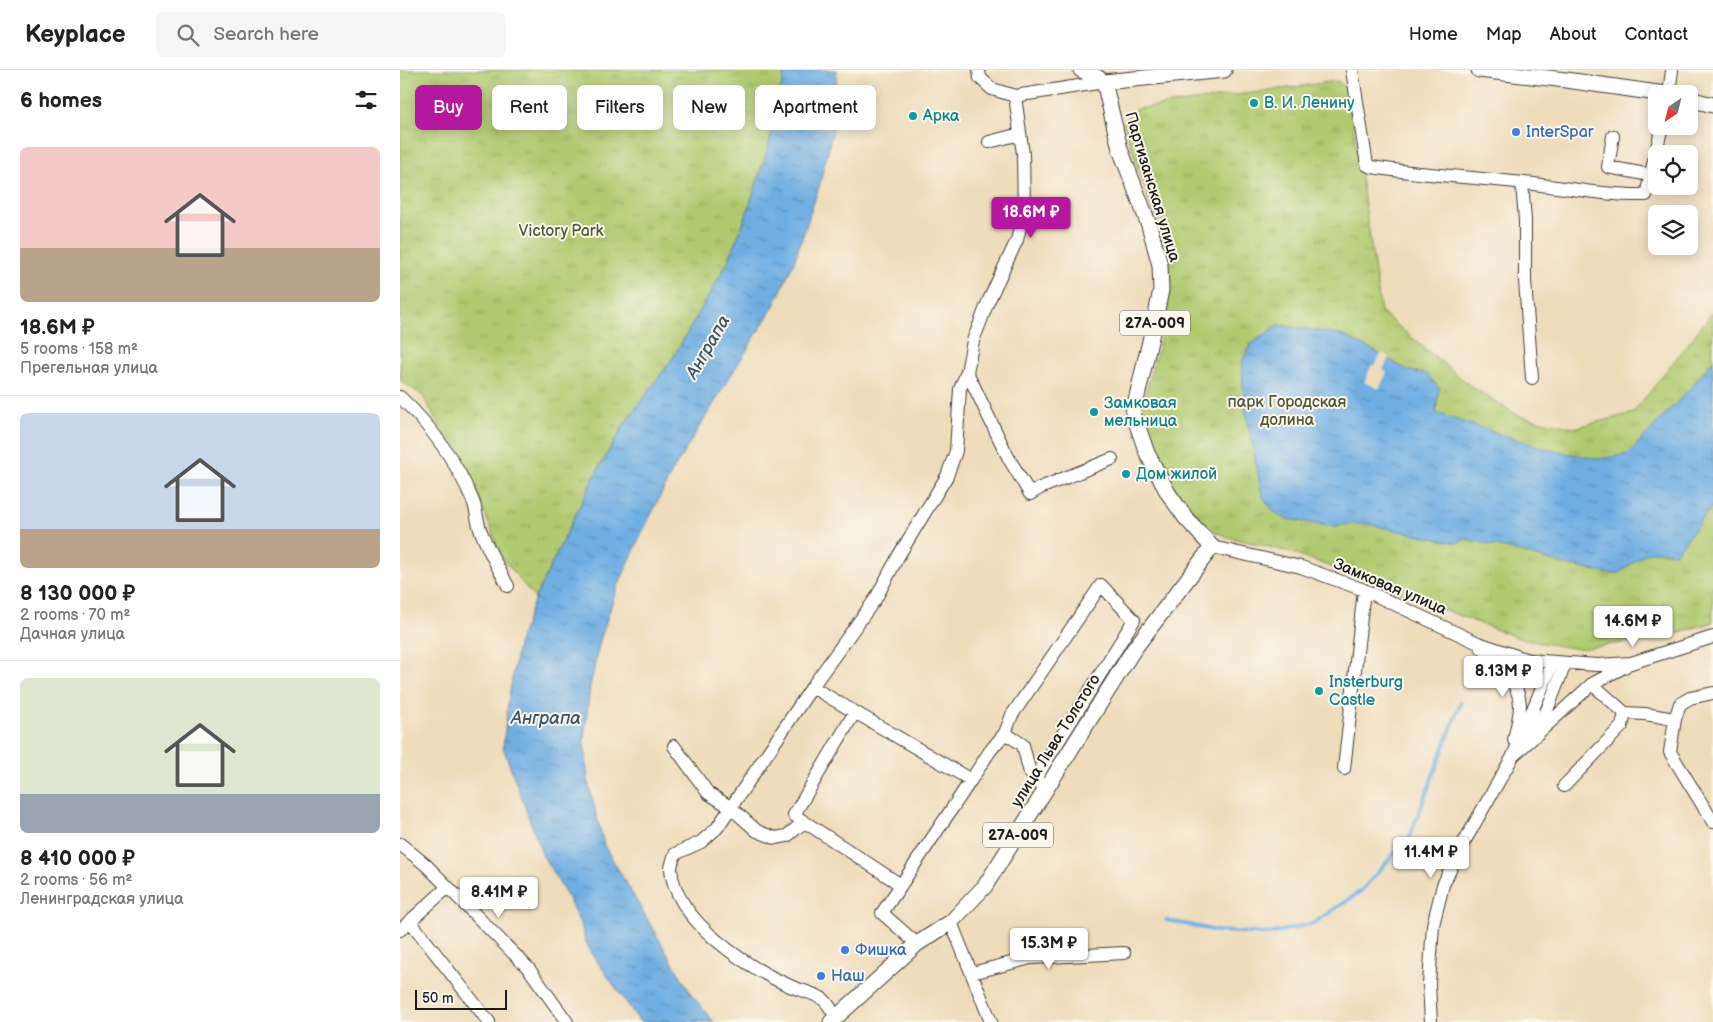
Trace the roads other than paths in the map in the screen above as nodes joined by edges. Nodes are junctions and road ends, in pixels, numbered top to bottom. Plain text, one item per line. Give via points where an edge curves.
1 (979, 70) edge
2 (1081, 70) edge
3 (1224, 70) edge
4 (1352, 70) edge
5 (1479, 70) edge
6 (1672, 70) edge
7 (1104, 82) junction
8 (1670, 85) edge
9 (1648, 92) edge
10 (1016, 96) junction
11 (1698, 101) edge
12 (1713, 105) edge
13 (1020, 134) junction
14 (1613, 136) dead end
15 (989, 142) dead end
16 (1648, 175) edge
17 (1522, 182) junction
18 (1648, 185) edge
19 (967, 372) junction
20 (1532, 378) dead end
21 (400, 397) edge
22 (1112, 459) dead end
23 (1212, 547) junction
24 (508, 586) dead end
25 (1364, 590) junction
26 (1713, 637) edge
27 (1478, 643) junction
28 (1559, 663) junction
29 (1631, 663) junction
30 (1592, 684) junction
31 (812, 687) junction
32 (1713, 693) edge
33 (855, 712) junction
34 (1625, 713) junction
35 (1675, 719) junction
36 (1005, 733) junction
37 (674, 746) dead end
38 (1512, 758) junction
39 (1344, 769) dead end
40 (1035, 779) junction
41 (971, 780) junction
42 (1564, 786) dead end
43 (1048, 788) junction
44 (730, 807) junction
45 (804, 822) junction
46 (1713, 822) edge
47 (400, 844) edge
48 (901, 885) junction
49 (448, 887) junction
50 (410, 921) junction
51 (951, 922) junction
52 (400, 930) edge
53 (917, 944) junction
54 (1124, 953) dead end
55 (972, 973) junction
56 (834, 1019) edge
57 (489, 1022) edge
58 (567, 1022) edge
59 (992, 1022) edge
60 (1431, 1022) edge

1 - 10 street via 980,78 992,89
2 - 7 main road
3 - 7 main road
4 - 17 street via 1368,165 1421,174
5 - 9 main road
6 - 8 street
7 - 10 street
7 - 23 main road, Партизанская улица / 27А-009 via 1120,149 1149,225 1160,265 1161,290 1133,413 1147,452 1168,493 1185,518
10 - 13 street
11 - 12 main road
13 - 15 street
13 - 19 street via 1024,210 1017,240 973,341
14 - 16 street via 1608,167
17 - 18 street via 1621,195 1646,195
17 - 20 street
19 - 22 street via 1008,457 1030,494
19 - 31 street via 960,389 956,451 947,476 876,598
21 - 24 street via 421,416 462,477 474,503 481,533
23 - 25 street, Замковая улица via 1301,567
23 - 43 main road, улица Льва Толстого / 27А-009 via 1134,649
25 - 27 street, Замковая улица
25 - 39 street
26 - 29 street
27 - 28 street, Замковая улица via 1528,660
27 - 38 street via 1502,667 1520,704
28 - 29 street, Замковая улица via 1597,666
28 - 38 street via 1547,710
29 - 30 street
30 - 34 street
30 - 38 street
31 - 33 street
31 - 44 street
32 - 35 street via 1690,698 1680,704
33 - 41 street
33 - 45 street via 794,815
34 - 35 street
34 - 42 street via 1622,726
35 - 46 street via 1670,752
36 - 40 street via 1023,745 1030,773
36 - 40 street via 1012,715 1101,585 1134,620
36 - 41 street
37 - 44 street via 708,793
38 - 60 street via 1443,885 1433,925 1429,984
40 - 43 street
41 - 48 street
43 - 51 main road, улица Льва Толстого / 27А-009 via 985,886
44 - 45 street via 757,831 775,838 787,836
44 - 56 street via 717,828 701,842 675,854 671,868 679,897 696,920 740,960 825,1000
45 - 48 street
47 - 49 street
48 - 53 street via 882,913
49 - 50 street
49 - 58 street via 529,969
50 - 52 street
50 - 57 street
51 - 53 main road, улица Льва Толстого / 27А-009
51 - 55 street
53 - 56 main road, улица Льва Толстого / 27А-009
54 - 55 street via 1031,958
55 - 59 street

